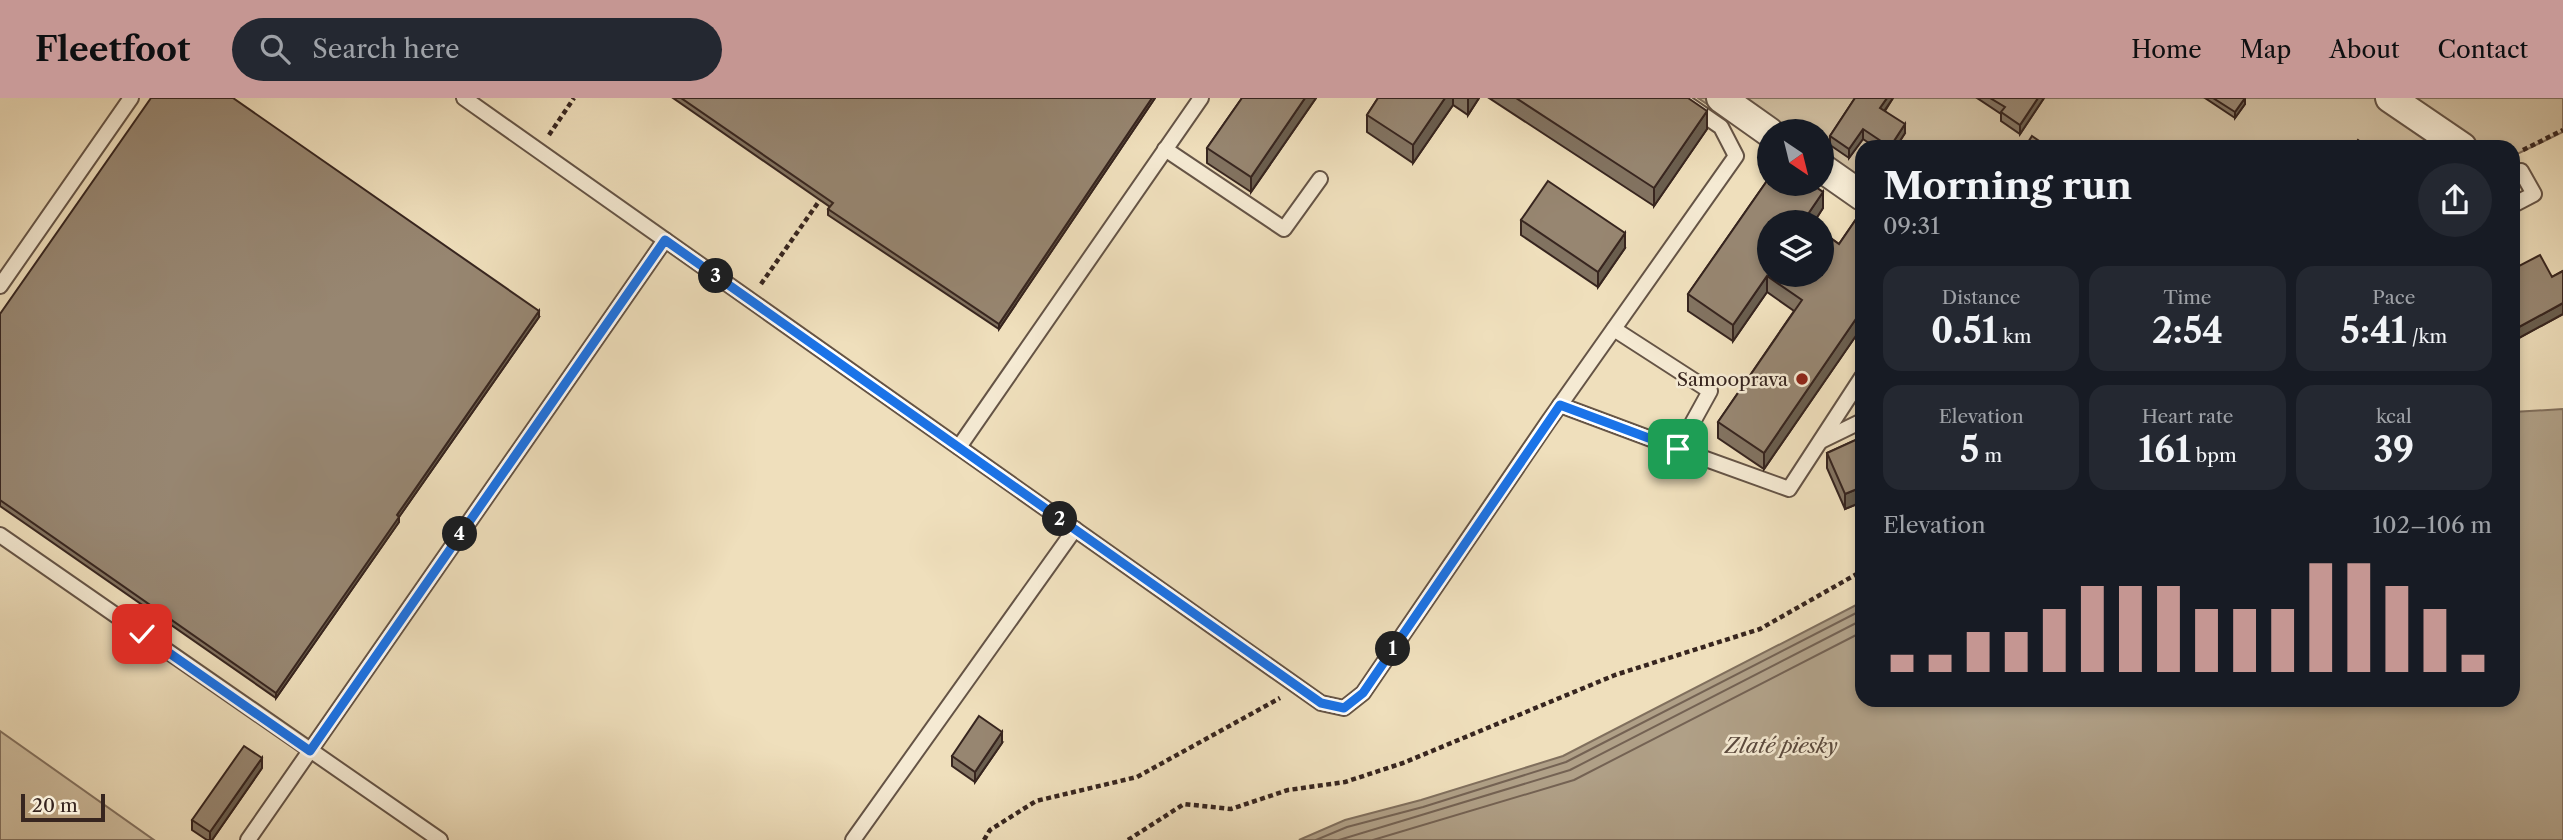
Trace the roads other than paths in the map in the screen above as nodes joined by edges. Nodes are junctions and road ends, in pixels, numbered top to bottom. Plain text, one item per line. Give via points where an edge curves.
1 (131, 98) edge
2 (464, 98) edge
3 (1201, 98) edge
4 (1679, 98) edge
5 (1721, 98) edge
6 (2390, 98) edge
7 (1757, 123) edge
8 (2452, 140) edge
9 (1165, 149) junction
10 (2521, 171) dead end
11 (1834, 176) edge
12 (1320, 179) dead end
13 (1855, 191) edge
14 (2520, 201) edge
15 (665, 240) junction
16 (0, 286) edge
17 (1614, 329) junction
18 (1855, 388) edge
19 (1560, 405) junction
20 (1855, 424) edge
21 (1820, 441) junction
22 (959, 447) junction
23 (1678, 449) junction
24 (1074, 529) junction
25 (0, 535) edge
26 (310, 751) junction
27 (248, 840) edge
28 (440, 840) edge
29 (853, 840) edge

1 - 16 lane
2 - 15 lane
3 - 9 lane
4 - 17 lane via 1721,127 1736,156
5 - 7 street
6 - 8 street
9 - 12 lane via 1284,229
9 - 22 lane
10 - 14 lane via 2534,194
11 - 13 street
15 - 22 lane
15 - 26 lane
17 - 19 lane
17 - 23 lane via 1710,391
18 - 21 lane
19 - 23 lane
19 - 24 lane via 1363,693 1344,708 1321,703
20 - 21 lane
21 - 23 lane via 1789,489
22 - 24 lane
24 - 29 lane
25 - 26 lane
26 - 27 lane
26 - 28 lane

